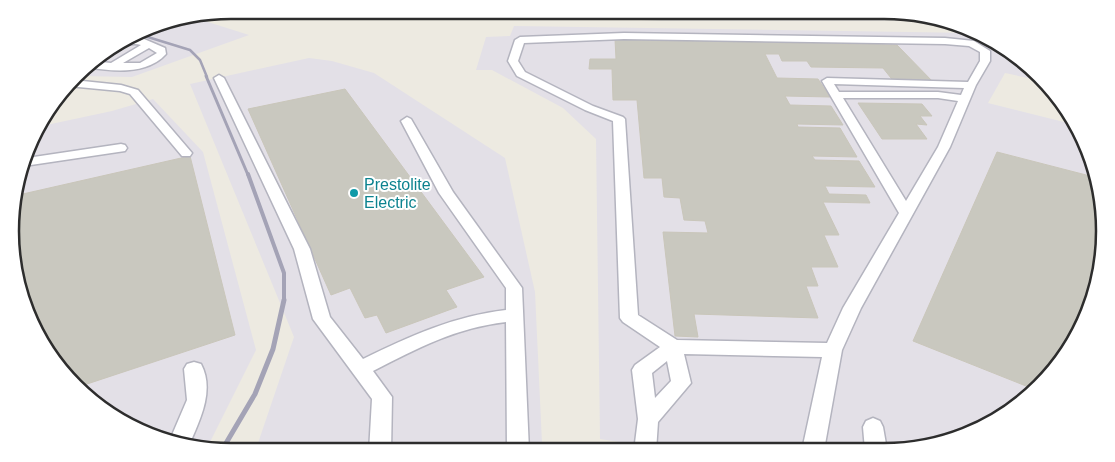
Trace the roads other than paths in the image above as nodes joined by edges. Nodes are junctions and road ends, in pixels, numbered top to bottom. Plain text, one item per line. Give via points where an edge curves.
1 (136, 42) edge
2 (148, 44) junction
3 (99, 65) edge
4 (112, 66) junction
5 (219, 78) dead end
6 (78, 84) edge
7 (972, 85) junction
8 (836, 95) junction
9 (965, 99) junction
10 (407, 121) dead end
11 (121, 148) dead end
12 (186, 153) dead end
13 (31, 161) edge
14 (906, 213) junction
15 (514, 315) junction
16 (673, 347) junction
17 (833, 350) junction
18 (194, 369) dead end
19 (360, 369) junction
20 (648, 419) junction
21 (872, 427) dead end
22 (182, 437) edge
23 (380, 443) edge
24 (518, 443) edge
25 (646, 443) edge
26 (814, 443) edge
27 (875, 443) edge

1 - 2 lane
2 - 4 lane
2 - 4 lane via 162,50 161,54 138,66
3 - 4 lane
5 - 19 lane via 302,249 322,319
6 - 12 lane via 134,92
7 - 8 lane via 827,81
7 - 9 lane
7 - 16 lane via 985,61 985,51 971,43 624,36 520,40 513,60 521,74 589,108 619,119 629,318
8 - 9 lane
8 - 14 lane
9 - 14 lane via 944,146
10 - 15 lane via 446,193 514,288
11 - 13 lane
14 - 17 lane via 852,308
15 - 19 lane via 456,325 419,339
15 - 24 lane
16 - 17 lane
16 - 20 lane via 680,382
16 - 20 lane via 642,370
17 - 26 lane
18 - 22 lane via 197,400
19 - 23 lane via 382,397
20 - 25 lane
21 - 27 lane

